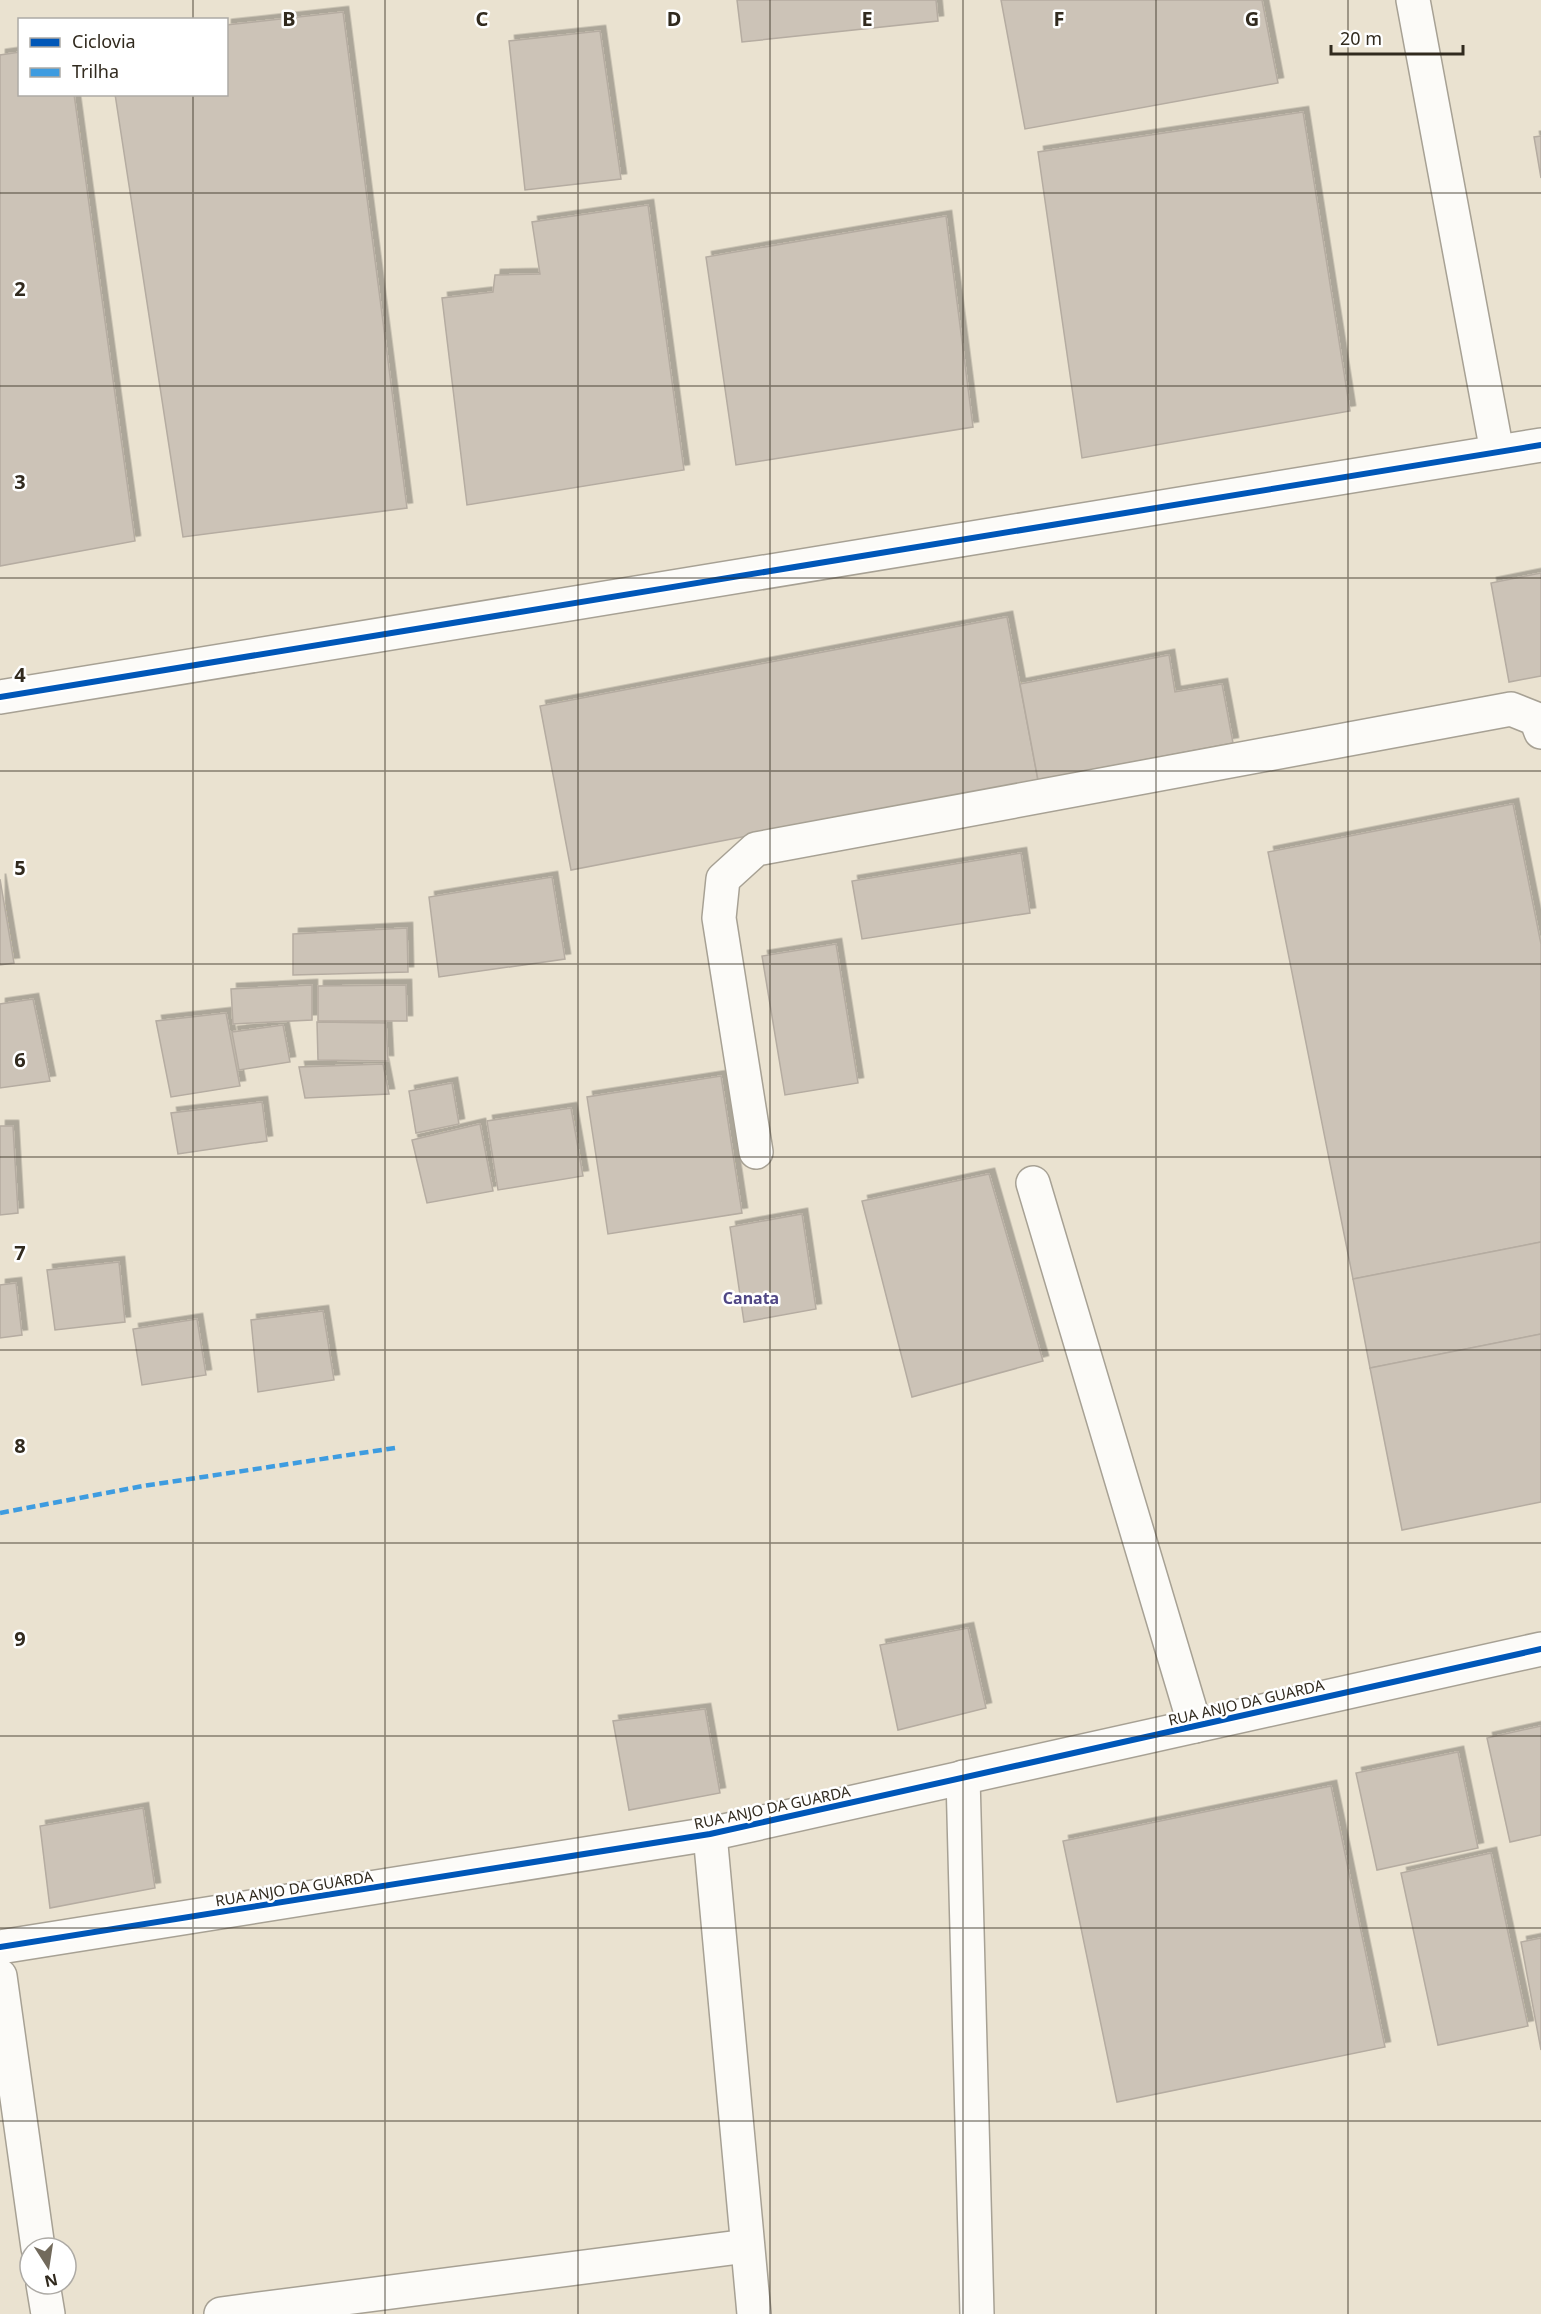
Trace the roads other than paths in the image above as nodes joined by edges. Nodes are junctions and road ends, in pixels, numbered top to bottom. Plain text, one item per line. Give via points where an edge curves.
1 (1413, 0) edge
2 (1541, 445) edge
3 (1497, 452) junction
4 (0, 697) edge
5 (1541, 732) edge
6 (756, 1152) dead end
7 (1033, 1183) dead end
8 (1541, 1649) edge
9 (1195, 1726) junction
10 (963, 1777) junction
11 (710, 1834) junction
12 (0, 1947) edge
13 (0, 1976) edge
14 (36, 2236) edge
15 (747, 2246) junction
16 (45, 2296) edge
17 (48, 2314) edge
18 (221, 2314) edge
19 (754, 2314) edge
20 (977, 2314) edge

1 - 3 street
2 - 3 street
3 - 4 street
5 - 6 street via 1536,719 1512,709 756,849 723,879 719,918
7 - 9 street
8 - 9 street, RUA ANJO DA GUARDA
9 - 10 street, RUA ANJO DA GUARDA
10 - 11 street, RUA ANJO DA GUARDA
10 - 20 street
11 - 12 street, RUA ANJO DA GUARDA
11 - 15 street
13 - 14 street
15 - 18 street
15 - 19 street
16 - 17 street

